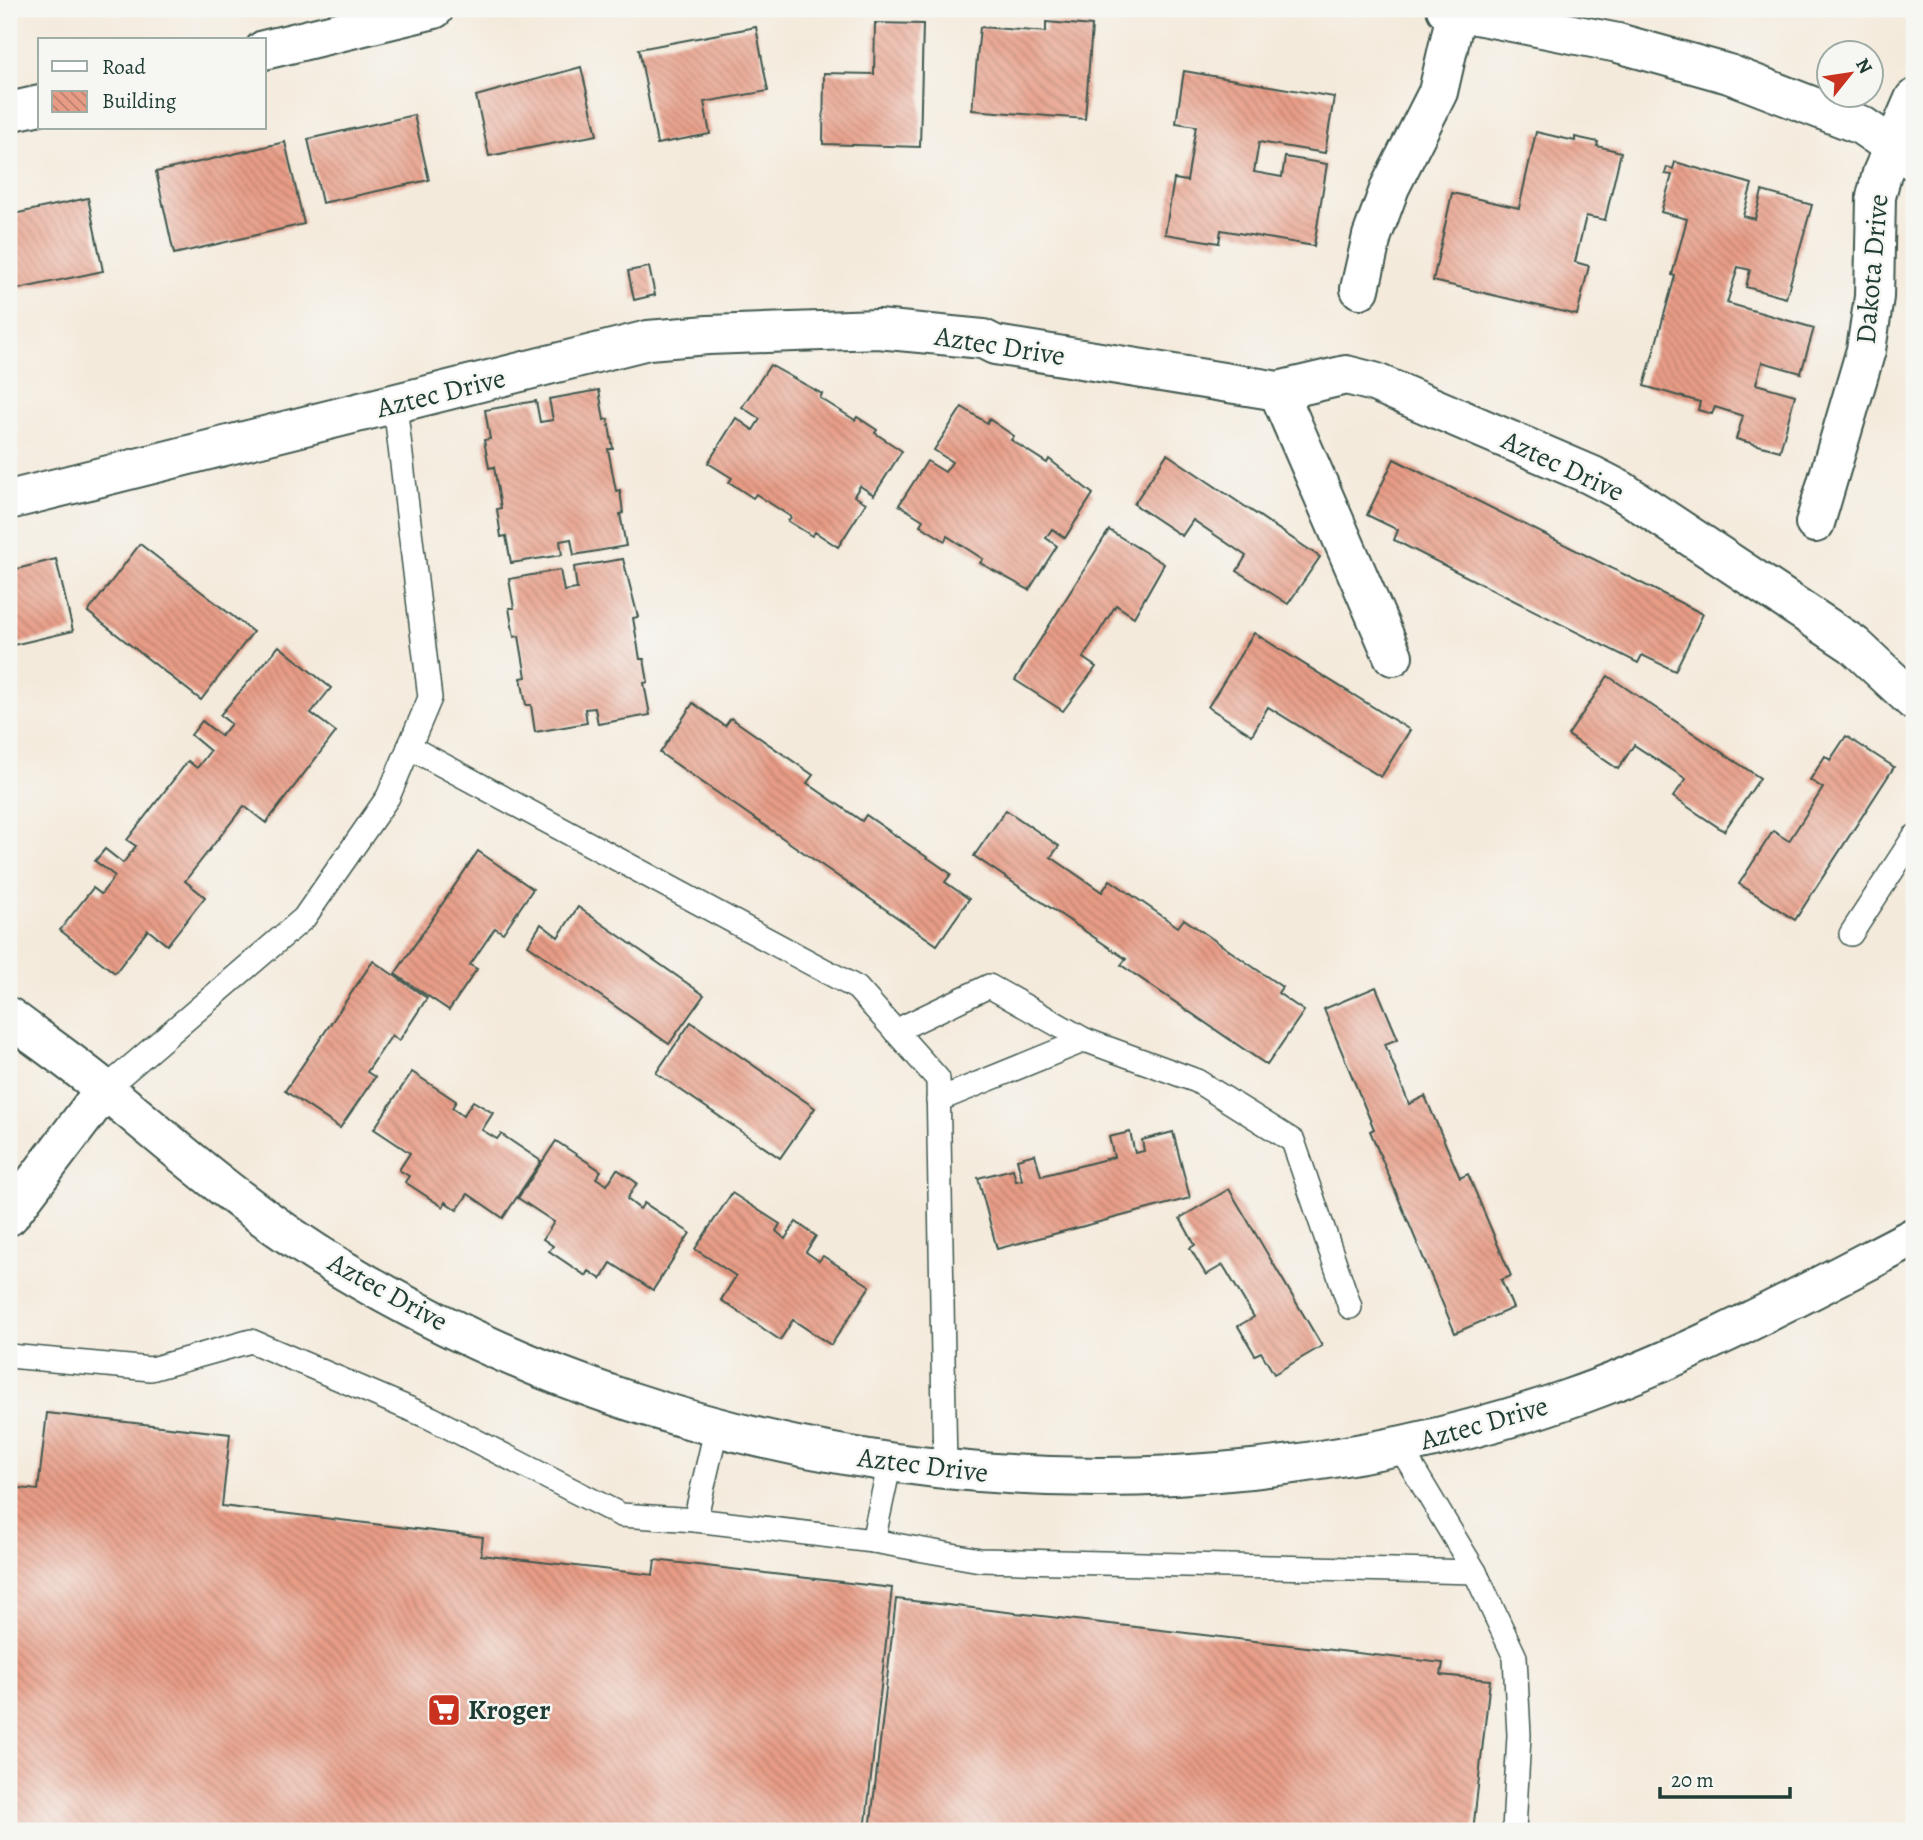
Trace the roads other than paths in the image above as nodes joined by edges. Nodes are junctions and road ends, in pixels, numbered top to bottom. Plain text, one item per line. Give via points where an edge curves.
1 (434, 9) edge
2 (1453, 9) edge
3 (299, 25) edge
4 (266, 49) edge
5 (1914, 99) edge
6 (38, 105) edge
7 (9, 112) edge
8 (1904, 154) edge
9 (1360, 289) dead end
10 (1278, 391) junction
11 (395, 405) junction
12 (9, 500) edge
13 (1815, 523) dead end
14 (1393, 656) dead end
15 (1914, 701) edge
16 (409, 747) junction
17 (1914, 837) edge
18 (1851, 934) dead end
19 (9, 1017) edge
20 (895, 1031) junction
21 (1085, 1040) junction
22 (104, 1089) junction
23 (938, 1100) junction
24 (9, 1216) edge
25 (1914, 1237) edge
26 (1350, 1307) dead end
27 (9, 1356) edge
28 (717, 1426) junction
29 (1400, 1447) junction
30 (890, 1462) junction
31 (945, 1469) junction
32 (695, 1520) junction
33 (873, 1541) junction
34 (1475, 1572) junction
35 (1514, 1831) edge

1 - 3 street
2 - 8 street via 1618,43 1730,74 1861,125
2 - 9 street via 1438,92 1390,187
3 - 4 street
5 - 8 street, Dakota Drive
6 - 7 street
8 - 13 street, Dakota Drive via 1882,173 1867,350
10 - 11 street, Aztec Drive via 995,345 983,339 878,330 648,340
10 - 14 street
10 - 15 street, Aztec Drive via 1346,375 1374,382 1591,475 1822,623 1888,674
11 - 12 street, Aztec Drive
11 - 16 lane via 430,698
16 - 20 lane via 857,988
16 - 22 lane via 388,797 304,918
17 - 18 lane
19 - 22 street, Aztec Drive
20 - 21 lane via 989,986
20 - 23 lane via 938,1079
21 - 23 lane
21 - 26 lane via 1198,1081 1293,1141
22 - 24 street
22 - 28 street, Aztec Drive via 188,1162 256,1212 441,1324 636,1404
23 - 31 lane
25 - 29 street, Aztec Drive via 1688,1353 1565,1400
27 - 32 lane via 151,1369 251,1341 431,1418 621,1515
28 - 30 street, Aztec Drive
28 - 32 lane
29 - 31 street, Aztec Drive via 1300,1465 1214,1473 1098,1478
29 - 34 lane
30 - 31 street, Aztec Drive
30 - 33 lane
32 - 33 lane
33 - 34 lane via 979,1560
34 - 35 lane via 1515,1657 1519,1735

